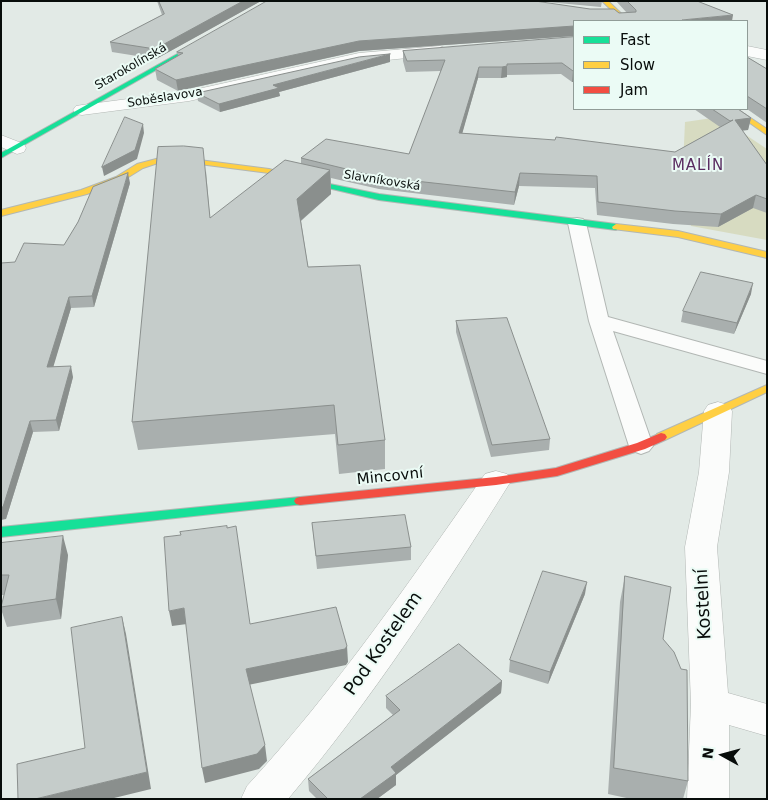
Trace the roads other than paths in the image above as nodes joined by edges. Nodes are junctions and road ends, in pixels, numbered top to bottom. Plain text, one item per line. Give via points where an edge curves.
1 (274, 1) edge
2 (605, 1) edge
3 (602, 13) edge
4 (622, 17) edge
5 (454, 51) edge
6 (748, 51) edge
7 (767, 55) edge
8 (82, 110) junction
9 (734, 110) edge
10 (767, 133) edge
11 (6, 148) edge
12 (1, 213) edge
13 (577, 224) junction
14 (767, 255) edge
15 (599, 321) junction
16 (767, 368) edge
17 (767, 388) edge
18 (718, 411) junction
19 (641, 446) junction
20 (496, 481) junction
21 (1, 532) edge
22 (710, 704) junction
23 (767, 720) edge
24 (262, 799) edge
25 (708, 799) edge

1 - 8 street, Starokolínská
2 - 4 street
3 - 4 street
5 - 8 street, Soběslavova via 359,58 189,96
6 - 7 street
8 - 11 street, Starokolínská
9 - 10 street
12 - 13 street, Slavníkovská via 84,192 119,179 140,166 176,159 269,171 379,197 540,216
13 - 14 street, Slavníkovská via 678,234
13 - 15 lane
15 - 16 lane
15 - 19 lane
17 - 18 street, Mincovní
18 - 19 street, Mincovní
18 - 22 street, Kostelní via 714,472 701,546
19 - 20 street, Mincovní via 557,472
20 - 21 street, Mincovní
20 - 24 street, Pod Kostelem via 365,673
22 - 23 street
22 - 25 street, Kostelní

